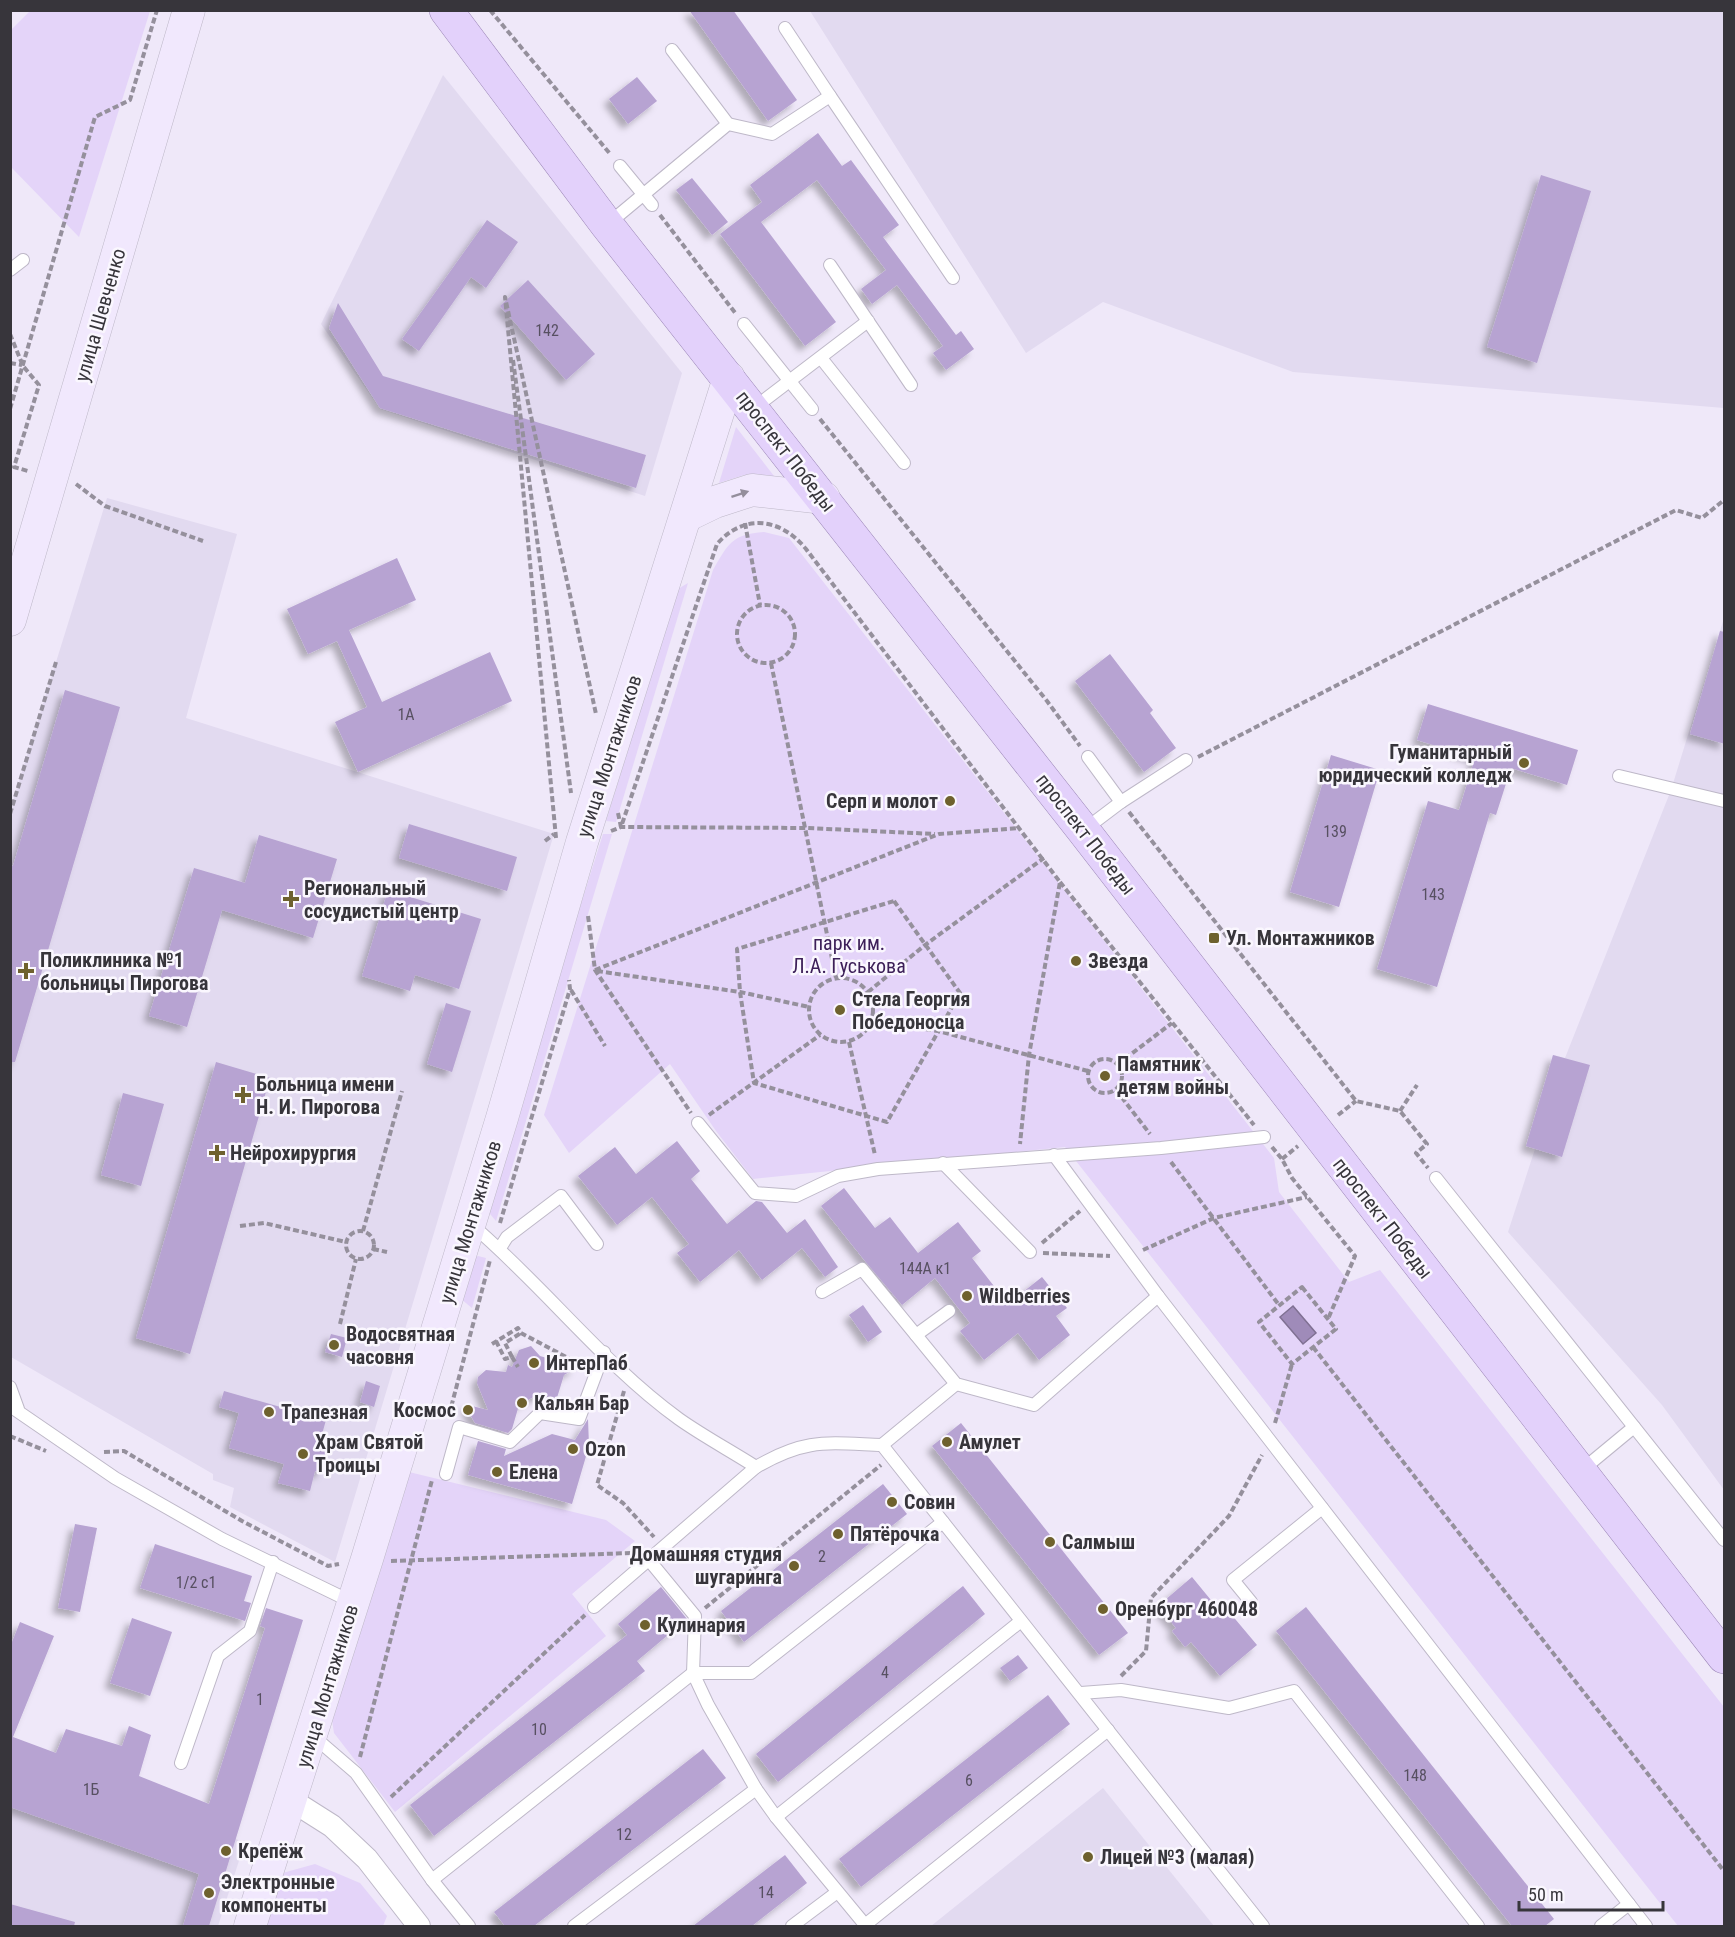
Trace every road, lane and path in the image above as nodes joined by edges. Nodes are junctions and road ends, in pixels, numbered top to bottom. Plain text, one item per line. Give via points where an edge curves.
1 (157, 10) edge
2 (189, 10) edge
3 (490, 10) edge
4 (450, 14) edge
5 (785, 28) dead end
6 (672, 50) dead end
7 (830, 96) junction
8 (728, 124) junction
9 (620, 166) joint
10 (643, 195) junction
11 (652, 205) joint
12 (607, 225) junction
13 (23, 260) dead end
14 (830, 265) dead end
15 (10, 270) edge
16 (953, 278) dead end
17 (505, 297) junction
18 (868, 321) junction
19 (744, 324) joint
20 (820, 358) junction
21 (10, 363) edge
22 (23, 366) junction
23 (729, 378) junction
24 (790, 381) junction
25 (911, 385) dead end
26 (10, 409) edge
27 (753, 409) junction
28 (812, 409) joint
29 (904, 463) dead end
30 (824, 498) junction
31 (1725, 500) edge
32 (686, 516) junction
33 (745, 523) junction
34 (760, 605) junction
35 (10, 620) edge
36 (56, 662) dead end
37 (771, 663) junction
38 (598, 723) dead end
39 (1088, 757) joint
40 (1186, 760) joint
41 (1619, 776) dead end
42 (1725, 801) edge
43 (1121, 802) junction
44 (616, 804) dead end
45 (573, 805) dead end
46 (10, 814) edge
47 (621, 827) junction
48 (807, 828) junction
49 (1020, 828) junction
50 (1083, 830) junction
51 (939, 834) junction
52 (545, 841) dead end
53 (569, 844) junction
54 (1044, 858) junction
55 (1060, 882) junction
56 (818, 884) junction
57 (587, 911) dead end
58 (825, 920) junction
59 (925, 945) junction
60 (595, 970) junction
61 (569, 977) dead end
62 (836, 978) junction
63 (570, 989) junction
64 (740, 992) junction
65 (868, 992) junction
66 (809, 1007) junction
67 (872, 1021) junction
68 (1172, 1023) junction
69 (938, 1031) junction
70 (820, 1035) junction
71 (849, 1042) junction
72 (605, 1046) dead end
73 (1029, 1055) junction
74 (1118, 1064) junction
75 (1088, 1071) junction
76 (754, 1083) junction
77 (1417, 1085) dead end
78 (1116, 1089) junction
79 (402, 1091) dead end
80 (1356, 1101) junction
81 (1400, 1111) junction
82 (1338, 1115) dead end
83 (867, 1116) junction
84 (698, 1123) junction
85 (1264, 1137) junction
86 (1302, 1143) dead end
87 (1161, 1148) junction
88 (1416, 1153) dead end
89 (1054, 1155) junction
90 (1019, 1157) junction
91 (1282, 1159) junction
92 (943, 1164) junction
93 (878, 1169) junction
94 (1436, 1178) dead end
95 (1307, 1197) junction
96 (1089, 1203) junction
97 (1214, 1218) junction
98 (470, 1223) junction
99 (240, 1226) dead end
100 (363, 1232) junction
101 (346, 1242) junction
102 (597, 1244) dead end
103 (497, 1246) junction
104 (374, 1249) junction
105 (387, 1252) dead end
106 (1030, 1252) junction
107 (1129, 1257) junction
108 (357, 1259) junction
109 (822, 1292) dead end
110 (1158, 1296) junction
111 (1279, 1305) junction
112 (949, 1311) dead end
113 (1328, 1319) junction
114 (340, 1324) dead end
115 (521, 1333) junction
116 (916, 1335) junction
117 (1313, 1347) junction
118 (604, 1352) junction
119 (512, 1357) junction
120 (1292, 1364) junction
121 (518, 1367) dead end
122 (596, 1373) junction
123 (628, 1376) junction
124 (956, 1384) junction
125 (10, 1387) edge
126 (14, 1407) edge
127 (447, 1424) dead end
128 (1634, 1427) junction
129 (10, 1436) edge
130 (1270, 1440) junction
131 (882, 1445) junction
132 (75, 1453) junction
133 (891, 1457) junction
134 (756, 1467) junction
135 (1579, 1472) junction
136 (440, 1473) joint
137 (1322, 1508) junction
138 (943, 1522) junction
139 (1725, 1540) edge
140 (664, 1548) junction
141 (367, 1558) junction
142 (411, 1560) junction
143 (649, 1560) junction
144 (273, 1562) junction
145 (353, 1602) junction
146 (1251, 1602) dead end
147 (594, 1607) joint
148 (695, 1616) junction
149 (1021, 1621) junction
150 (1725, 1657) edge
151 (693, 1673) junction
152 (1118, 1679) dead end
153 (1081, 1694) junction
154 (1108, 1730) junction
155 (312, 1735) junction
156 (181, 1763) dead end
157 (356, 1773) junction
158 (756, 1789) junction
159 (291, 1800) junction
160 (380, 1807) junction
161 (777, 1817) junction
162 (1725, 1871) edge
163 (432, 1880) junction
164 (836, 1893) junction
165 (1629, 1904) junction
166 (250, 1926) edge
167 (419, 1926) edge
168 (469, 1926) edge
169 (574, 1926) edge
170 (792, 1926) edge
171 (865, 1926) edge
172 (1263, 1926) edge
173 (1478, 1926) edge
174 (1601, 1926) edge
175 (1646, 1926) edge

1 - 22 path via 130,100 95,117
2 - 35 main road, улица Шевченко
3 - 9 path
4 - 12 main road, проспект Победы
5 - 7 lane
6 - 8 lane
7 - 8 lane via 772,134
7 - 16 lane
8 - 10 lane
9 - 10 lane
10 - 11 lane
10 - 12 lane
11 - 19 path
12 - 23 main road, проспект Победы
13 - 15 lane
14 - 18 lane
17 - 38 path
17 - 45 path
17 - 53 path
18 - 20 lane
18 - 25 lane
19 - 24 lane
20 - 24 lane
20 - 29 lane
21 - 22 path
22 - 26 path
23 - 27 main road, проспект Победы
23 - 32 main road, улица Монтажников
24 - 27 lane
24 - 28 lane
27 - 30 main road, проспект Победы
28 - 39 path
32 -> 30 main road via 752,490
30 - 50 main road, проспект Победы
31 - 40 path via 1702,518 1676,510
32 - 53 main road, улица Монтажников
33 - 34 path
33 - 47 path via 717,544
33 - 49 path via 766,524 796,537
34 - 37 path via 743,616 737,634 744,653
34 - 37 path via 769,604 786,612 795,628 788,654
36 - 46 path
37 - 48 path
39 - 43 lane
40 - 43 lane
41 - 42 lane
43 - 50 lane
43 - 80 path
44 - 47 path
47 - 48 path
47 - 53 path
48 - 51 path
48 - 56 path
49 - 51 path
49 - 54 path
50 - 135 main road, проспект Победы
51 - 56 path
52 - 53 path via 554,834
53 - 98 main road, улица Монтажников
54 - 55 path
54 - 59 path
55 - 68 path
55 - 73 path
56 - 58 path
56 - 60 path
57 - 60 path
58 - 59 path via 894,901
58 - 62 path
58 - 64 path via 737,949
59 - 65 path
59 - 69 path via 960,993
60 - 64 path
60 - 84 path
61 - 63 path
62 - 65 path via 854,981
62 - 66 path via 821,985
63 - 72 path
63 - 103 path
64 - 66 path
64 - 76 path
65 - 67 path via 873,1006
66 - 70 path via 811,1022
67 - 69 path
67 - 71 path via 863,1034
68 - 74 path
68 - 85 path
69 - 73 path
69 - 83 path via 887,1122
70 - 71 path via 834,1042
70 - 76 path
71 - 83 path
73 - 75 path
73 - 90 path
74 - 75 path via 1109,1059 1098,1060
74 - 78 path via 1123,1077
75 - 78 path via 1088,1082 1095,1091 1106,1094
76 - 83 path
76 - 84 path
77 - 81 path
78 - 87 path
79 - 100 path
80 - 81 path
80 - 82 path
81 - 88 path via 1426,1144
83 - 93 path
84 - 93 lane via 755,1193 796,1196 838,1176
85 - 87 lane
85 - 91 path
86 - 91 path
87 - 89 lane
87 - 97 path
89 - 90 lane
89 - 96 lane
90 - 92 lane
91 - 95 path
92 - 93 lane
92 - 106 lane
94 - 128 lane
95 - 97 path
95 - 113 path via 1355,1256
96 - 106 path
96 - 107 lane
97 - 107 path
97 - 111 path
98 - 103 lane
98 - 141 main road, улица Монтажников
99 - 101 path via 264,1223
100 - 101 path via 356,1232
100 - 104 path via 372,1238
101 - 108 path via 346,1249
102 - 103 lane via 561,1196
103 - 118 lane
103 - 127 path
104 - 105 path
104 - 108 path via 367,1257
106 - 107 path
107 - 110 lane
108 - 114 path
109 - 116 lane via 862,1269
110 - 124 lane via 1034,1405
110 - 130 lane
111 - 113 path via 1302,1287
111 - 120 path via 1259,1322
112 - 116 lane
113 - 117 path via 1336,1329
115 - 119 path via 505,1343
115 - 119 path via 518,1328 494,1343 506,1359
115 - 122 path
116 - 124 lane
117 - 120 path
117 - 162 path
118 - 122 lane
118 - 123 lane
119 - 121 path
120 - 130 path
122 - 136 lane via 579,1419 540,1413 510,1442 459,1427
123 - 134 lane via 678,1418
123 - 140 path via 597,1485 622,1503
124 - 131 lane
125 - 126 lane
126 - 132 lane
128 - 135 lane
128 - 139 lane
129 - 132 path via 48,1452
130 - 137 lane
130 - 152 path via 1229,1516 1151,1598 1146,1652
131 - 133 lane
131 - 134 lane via 817,1442 783,1451
132 - 141 path via 124,1451 242,1521 328,1566 338,1565 346,1553
132 - 144 lane via 222,1539
133 - 138 lane
133 - 148 path
134 - 140 lane
135 - 150 main road, проспект Победы
136 - 142 path
137 - 146 lane via 1233,1580
137 - 165 lane
138 - 149 lane
138 - 151 lane via 751,1673
140 - 143 lane
141 - 142 path via 379,1562
141 - 145 main road, улица Монтажников
142 - 143 path via 632,1553
142 - 157 path
143 - 147 lane
143 - 148 lane
144 - 145 lane
144 - 156 lane via 250,1631 218,1656
145 - 155 main road, улица Монтажников
147 - 160 path
148 - 151 lane
149 - 153 lane
149 - 161 lane
151 - 158 lane
151 - 163 lane
153 - 154 lane
153 - 173 lane via 1121,1690 1229,1708 1294,1691
154 - 171 lane
154 - 172 lane
155 - 157 lane
155 - 159 main road, улица Монтажников
157 - 160 lane
158 - 161 lane
158 - 169 lane
159 - 166 main road, улица Монтажников
159 - 167 street via 332,1826 367,1858
160 - 163 lane
161 - 164 lane
163 - 168 lane
164 - 170 lane
164 - 171 lane
165 - 174 lane
165 - 175 lane

